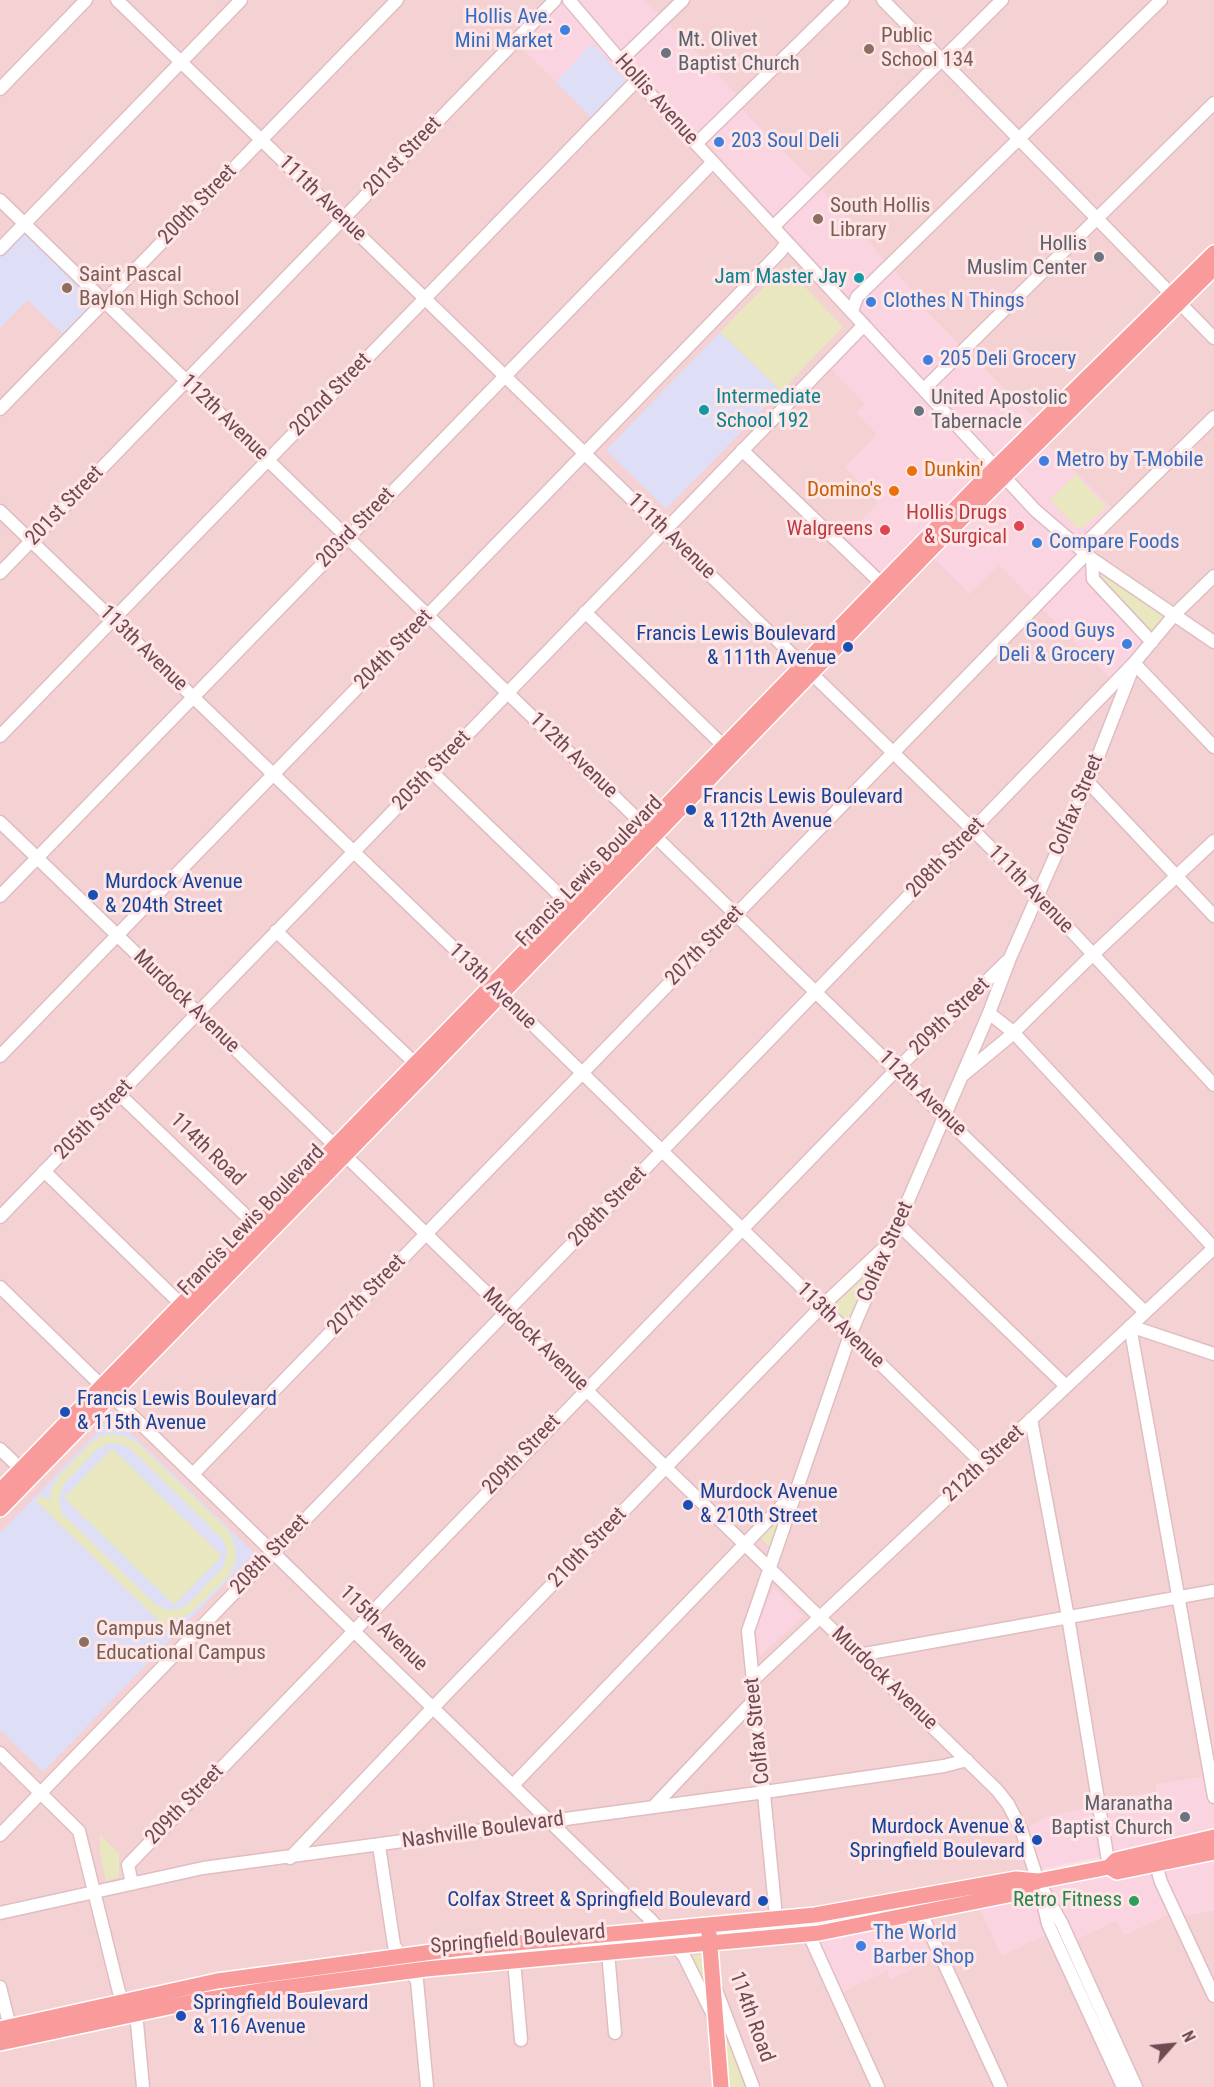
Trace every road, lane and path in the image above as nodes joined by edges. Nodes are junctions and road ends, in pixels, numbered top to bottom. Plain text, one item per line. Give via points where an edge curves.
1 (86, 0) edge
2 (117, 0) edge
3 (241, 0) edge
4 (397, 0) edge
5 (555, 0) edge
6 (569, 0) edge
7 (683, 0) edge
8 (843, 0) edge
9 (883, 0) edge
10 (1002, 0) edge
11 (1161, 0) edge
12 (941, 59) junction
13 (181, 62) junction
14 (621, 62) junction
15 (637, 80) junction
16 (0, 88) edge
17 (1214, 103) edge
18 (1019, 139) junction
19 (261, 140) junction
20 (696, 144) junction
21 (713, 162) junction
22 (0, 200) edge
23 (1098, 218) junction
24 (342, 219) junction
25 (24, 224) junction
26 (773, 227) junction
27 (787, 242) junction
28 (0, 249) edge
29 (1214, 253) edge
30 (1214, 268) edge
31 (424, 298) junction
32 (1175, 298) junction
33 (104, 302) junction
34 (852, 311) junction
35 (864, 325) junction
36 (1214, 338) edge
37 (504, 376) junction
38 (186, 381) junction
39 (924, 389) junction
40 (0, 409) edge
41 (1214, 417) edge
42 (742, 450) junction
43 (584, 453) junction
44 (267, 460) junction
45 (999, 472) junction
46 (0, 511) edge
47 (664, 531) junction
48 (347, 537) junction
49 (31, 541) junction
50 (1089, 556) junction
51 (0, 573) edge
52 (1214, 576) edge
53 (882, 584) junction
54 (585, 612) junction
55 (1175, 614) junction
56 (427, 615) junction
57 (112, 620) junction
58 (1152, 642) junction
59 (1214, 642) edge
60 (1134, 663) junction
61 (807, 669) junction
62 (507, 693) junction
63 (192, 697) junction
64 (0, 736) edge
65 (1214, 747) edge
66 (728, 750) junction
67 (893, 753) junction
68 (431, 771) junction
69 (273, 775) junction
70 (1088, 782) junction
71 (0, 822) edge
72 (973, 830) junction
73 (649, 831) junction
74 (1214, 841) edge
75 (352, 853) junction
76 (37, 858) junction
77 (1176, 876) junction
78 (0, 896) edge
79 (1039, 897) junction
80 (574, 909) junction
81 (736, 915) junction
82 (1214, 916) edge
83 (276, 931) junction
84 (117, 935) junction
85 (1092, 955) junction
86 (1010, 958) junction
87 (496, 990) junction
88 (816, 992) junction
89 (197, 1013) junction
90 (989, 1013) junction
91 (1013, 1032) junction
92 (0, 1056) edge
93 (420, 1069) junction
94 (896, 1070) junction
95 (581, 1074) junction
96 (960, 1077) junction
97 (1214, 1085) edge
98 (118, 1094) junction
99 (945, 1116) junction
100 (340, 1151) junction
101 (662, 1152) junction
102 (44, 1171) junction
103 (0, 1216) edge
104 (898, 1224) junction
105 (741, 1230) junction
106 (262, 1231) junction
107 (426, 1234) junction
108 (890, 1243) junction
109 (1214, 1248) edge
110 (0, 1287) edge
111 (821, 1307) junction
112 (186, 1309) junction
113 (506, 1312) junction
114 (1145, 1312) junction
115 (1130, 1326) junction
116 (850, 1335) junction
117 (1214, 1354) edge
118 (1066, 1386) junction
119 (106, 1390) junction
120 (586, 1390) junction
121 (1030, 1419) junction
122 (0, 1449) edge
123 (983, 1464) junction
124 (666, 1467) junction
125 (26, 1474) junction
126 (193, 1474) junction
127 (797, 1490) junction
128 (0, 1491) edge
129 (0, 1509) edge
130 (745, 1545) junction
131 (273, 1552) junction
132 (769, 1569) junction
133 (1214, 1591) edge
134 (1180, 1597) junction
135 (1068, 1617) junction
136 (820, 1618) junction
137 (353, 1629) junction
138 (859, 1655) junction
139 (753, 1680) junction
140 (756, 1698) junction
141 (433, 1707) junction
142 (0, 1753) edge
143 (967, 1760) junction
144 (513, 1785) junction
145 (41, 1792) junction
146 (765, 1792) junction
147 (1214, 1797) edge
148 (654, 1806) junction
149 (551, 1822) junction
150 (0, 1835) edge
151 (1214, 1837) edge
152 (379, 1846) junction
153 (1214, 1852) edge
154 (290, 1858) junction
155 (1156, 1865) junction
156 (1109, 1867) junction
157 (1038, 1881) junction
158 (132, 1884) junction
159 (94, 1892) junction
160 (0, 1913) edge
161 (921, 1913) junction
162 (801, 1917) junction
163 (776, 1919) junction
164 (708, 1925) junction
165 (660, 1930) junction
166 (808, 1934) junction
167 (778, 1937) junction
168 (709, 1943) junction
169 (675, 1946) junction
170 (608, 1952) junction
171 (399, 1956) junction
172 (514, 1960) junction
173 (410, 1971) junction
174 (712, 1979) junction
175 (0, 1987) edge
176 (1214, 1996) edge
177 (128, 2008) junction
178 (715, 2018) junction
179 (5, 2028) edge
180 (1103, 2029) junction
181 (615, 2033) dead end
182 (521, 2040) dead end
183 (0, 2043) edge
184 (143, 2087) edge
185 (427, 2087) edge
186 (721, 2087) edge
187 (753, 2087) edge
188 (878, 2087) edge
189 (1001, 2087) edge
190 (1123, 2087) edge
191 (1136, 2087) edge

1 - 16 street
2 - 13 street, 111th Avenue
3 - 13 street
4 - 19 street, 200th Street
5 - 24 street, 201st Street
6 - 14 street, Hollis Avenue
7 - 14 street
8 - 20 street
9 - 12 street
10 - 12 street
11 - 18 street
12 - 18 street
12 - 26 street
13 - 19 street, 111th Avenue
13 - 25 street
14 - 15 street, Hollis Avenue
15 - 20 street, Hollis Avenue
15 - 31 street, 202nd Street
17 - 23 street
18 - 23 street
18 - 34 street via 857,297
19 - 24 street, 111th Avenue
19 - 33 street, 200th Street
20 - 21 street, Hollis Avenue
21 - 26 street, Hollis Avenue
21 - 37 street, 203rd Street
22 - 25 street, 112th Avenue
23 - 32 street
23 - 39 street
24 - 31 street, 111th Avenue
24 - 38 street, 201st Street
25 - 28 street
25 - 33 street, 112th Avenue
26 - 27 street, Hollis Avenue
27 - 34 street, Hollis Avenue
27 - 43 street, 204th Street
29 - 32 main road, Francis Lewis Boulevard
30 - 32 main road, Francis Lewis Boulevard
31 - 37 street, 111th Avenue
31 - 44 street, 202nd Street
32 - 36 street
32 - 45 main road, Francis Lewis Boulevard
33 - 38 street, 112th Avenue
33 - 40 street, 200th Street
34 - 35 street, Hollis Avenue
35 - 39 street, Hollis Avenue
35 - 42 street, 205th Street
37 - 43 street, 111th Avenue
37 - 48 street, 203rd Street
38 - 44 street, 112th Avenue
38 - 49 street, 201st Street
39 - 45 street, Hollis Avenue
41 - 50 street, 207th Street via 1090,539
42 - 47 street, 205th Street
42 - 53 street
43 - 47 street, 111th Avenue
43 - 56 street, 204th Street
44 - 48 street, 112th Avenue
44 - 57 street, 202nd Street
45 - 50 street, Hollis Avenue via 1046,521
45 - 53 main road, Francis Lewis Boulevard
45 - 61 main road, Francis Lewis Boulevard
46 - 49 street, 113th Avenue
47 - 54 street, 205th Street
47 - 61 street, 111th Avenue
48 - 56 street, 112th Avenue
48 - 63 street, 203rd Street
49 - 51 street, 201st Street
49 - 57 street, 113th Avenue
50 - 55 street, Hollis Avenue
50 - 58 street via 1093,579
50 - 67 street, 207th Street
52 - 55 street, 208th Street
53 - 61 main road, Francis Lewis Boulevard
54 - 62 street, 205th Street
54 - 66 street
55 - 58 street, 208th Street
55 - 59 street, Hollis Avenue
56 - 62 street, 112th Avenue
56 - 69 street, 204th Street
57 - 63 street, 113th Avenue
57 - 64 street, 202nd Street
58 - 60 street, 208th Street
60 - 65 street
60 - 70 street, Colfax Street
60 - 72 street, 208th Street
61 - 66 main road, Francis Lewis Boulevard
61 - 67 street, 111th Avenue
62 - 68 street, 205th Street
62 - 73 street, 112th Avenue
63 - 69 street, 113th Avenue
63 - 76 street, 203rd Street
66 - 73 main road, Francis Lewis Boulevard
67 - 72 street, 111th Avenue
67 - 81 street, 207th Street
68 - 75 street, 205th Street
68 - 80 street
69 - 75 street, 113th Avenue
69 - 84 street, 204th Street
70 - 77 street
70 - 79 street, Colfax Street
71 - 76 street, Murdock Avenue
72 - 79 street, 111th Avenue
72 - 88 street, 208th Street
73 - 80 main road, Francis Lewis Boulevard
73 - 81 street, 112th Avenue
74 - 77 street
75 - 83 street, 205th Street
75 - 87 street, 113th Avenue
76 - 78 street, 203rd Street
76 - 84 street, Murdock Avenue
77 - 82 street
77 - 85 street
79 - 85 street, 111th Avenue
79 - 86 street, Colfax Street
80 - 87 main road, Francis Lewis Boulevard
81 - 88 street, 112th Avenue
81 - 95 street, 207th Street
83 - 89 street, 205th Street
83 - 93 street
84 - 89 street, Murdock Avenue
84 - 92 street, 204th Street
85 - 91 street
85 - 97 street, 111th Avenue
86 - 90 street, Colfax Street
86 - 94 street, 209th Street
87 - 93 main road, Francis Lewis Boulevard
87 - 95 street, 113th Avenue
88 - 94 street, 112th Avenue
88 - 101 street, 208th Street
89 - 98 street, 205th Street
89 - 100 street, Murdock Avenue
90 - 91 street
90 - 96 street, Colfax Street
91 - 96 street
91 - 109 street
93 - 100 main road, Francis Lewis Boulevard
94 - 99 street, 112th Avenue
94 - 105 street, 209th Street
95 - 101 street, 113th Avenue
95 - 107 street, 207th Street
96 - 99 street, Colfax Street
98 - 102 street, 205th Street
98 - 106 street, 114th Road
99 - 104 street, Colfax Street
99 - 114 street, 112th Avenue
100 - 106 main road, Francis Lewis Boulevard
100 - 107 street, Murdock Avenue
101 - 105 street, 113th Avenue
101 - 113 street, 208th Street
102 - 103 street, 205th Street
102 - 112 street
104 - 108 street, Colfax Street
104 - 118 street
105 - 111 street, 113th Avenue
105 - 120 street, 209th Street
106 - 112 main road, Francis Lewis Boulevard
107 - 113 street, Murdock Avenue
107 - 126 street, 207th Street
108 - 111 street, 210th Street
108 - 116 street, Colfax Street
109 - 114 street, 212th Street
110 - 119 street, 115th Avenue
111 - 116 street, 113th Avenue
111 - 124 street, 210th Street
112 - 119 main road, Francis Lewis Boulevard
113 - 120 street, Murdock Avenue
113 - 131 street, 208th Street
114 - 115 street, 212th Street
115 - 117 street
115 - 118 street, 212th Street
115 - 134 street
116 - 123 street, 113th Avenue
116 - 127 street, Colfax Street
118 - 121 street, 212th Street
119 - 125 main road, Francis Lewis Boulevard
119 - 126 street, 115th Avenue
120 - 124 street, Murdock Avenue
120 - 137 street, 209th Street
121 - 123 street, 212th Street
121 - 135 street
122 - 125 street
123 - 136 street, 212th Street
124 - 130 street, Murdock Avenue
124 - 141 street, 210th Street
125 - 128 main road, Francis Lewis Boulevard
125 - 129 main road, Francis Lewis Boulevard
126 - 131 street, 115th Avenue
127 - 130 street
127 - 132 street, Colfax Street
130 - 132 street, Murdock Avenue
130 - 144 street
131 - 137 street, 115th Avenue
131 - 145 street, 208th Street
132 - 136 street, Murdock Avenue
132 - 139 street, Colfax Street via 748,1631
133 - 134 street
134 - 135 street
134 - 147 street
135 - 138 street
135 - 156 street
136 - 138 street, Murdock Avenue
136 - 139 street, 212th Street
137 - 141 street, 115th Avenue
137 - 158 street, 209th Street via 128,1865
138 - 143 street, Murdock Avenue
139 - 140 street, Colfax Street
140 - 146 street, Colfax Street
140 - 148 street
141 - 144 street, 115th Avenue
141 - 154 street, 210th Street
142 - 145 street
143 - 146 street, Nashville Boulevard
143 - 157 street, Murdock Avenue via 1014,1814
144 - 149 street, 115th Avenue
145 - 150 street, 208th Street
145 - 159 street via 79,1831
146 - 148 street, Nashville Boulevard
146 - 163 street, Colfax Street
148 - 149 street, Nashville Boulevard
149 - 152 street, Nashville Boulevard
149 - 165 street, 115th Avenue
151 - 156 main road, Springfield Boulevard via 1116,1860
152 - 154 street, Nashville Boulevard
152 - 171 street
153 - 155 main road, Springfield Boulevard
154 - 158 street, Nashville Boulevard via 203,1868
155 - 156 main road, Springfield Boulevard via 1118,1872
155 - 176 street
156 - 157 main road, Springfield Boulevard
157 - 161 main road, Springfield Boulevard via 1018,1893
157 - 162 main road, Springfield Boulevard via 1016,1879
157 - 180 street, Murdock Avenue via 1062,1924
158 - 159 street, Nashville Boulevard
159 - 160 street, Nashville Boulevard
159 - 177 street via 119,1992
161 - 166 main road, Springfield Boulevard
161 - 189 street
162 - 163 main road, Springfield Boulevard
162 - 166 street
163 - 164 main road, Springfield Boulevard
163 - 167 street, Colfax Street
164 - 165 main road, Springfield Boulevard
164 - 168 main road, 114th Road
165 - 169 street, 115th Avenue
165 - 171 main road, Springfield Boulevard
166 - 167 main road, Springfield Boulevard
166 - 188 street
167 - 168 main road, Springfield Boulevard
168 - 169 main road, Springfield Boulevard
168 - 174 main road, 114th Road
169 - 170 main road, Springfield Boulevard
169 - 178 street, 115th Avenue via 684,1956
170 - 172 main road, Springfield Boulevard
170 - 181 street
171 - 173 street
171 - 177 main road, Springfield Boulevard via 217,1981
172 - 173 main road, Springfield Boulevard
172 - 182 street
173 - 177 main road, Springfield Boulevard
173 - 185 street via 417,1981
174 - 178 main road, 115th Avenue
174 - 187 street, 114th Road
175 - 179 street
177 - 179 main road, Springfield Boulevard
177 - 183 main road, Springfield Boulevard
177 - 184 street via 136,2024
178 - 186 main road, 115th Avenue
180 - 190 street, Murdock Avenue
180 - 191 street, Murdock Avenue

